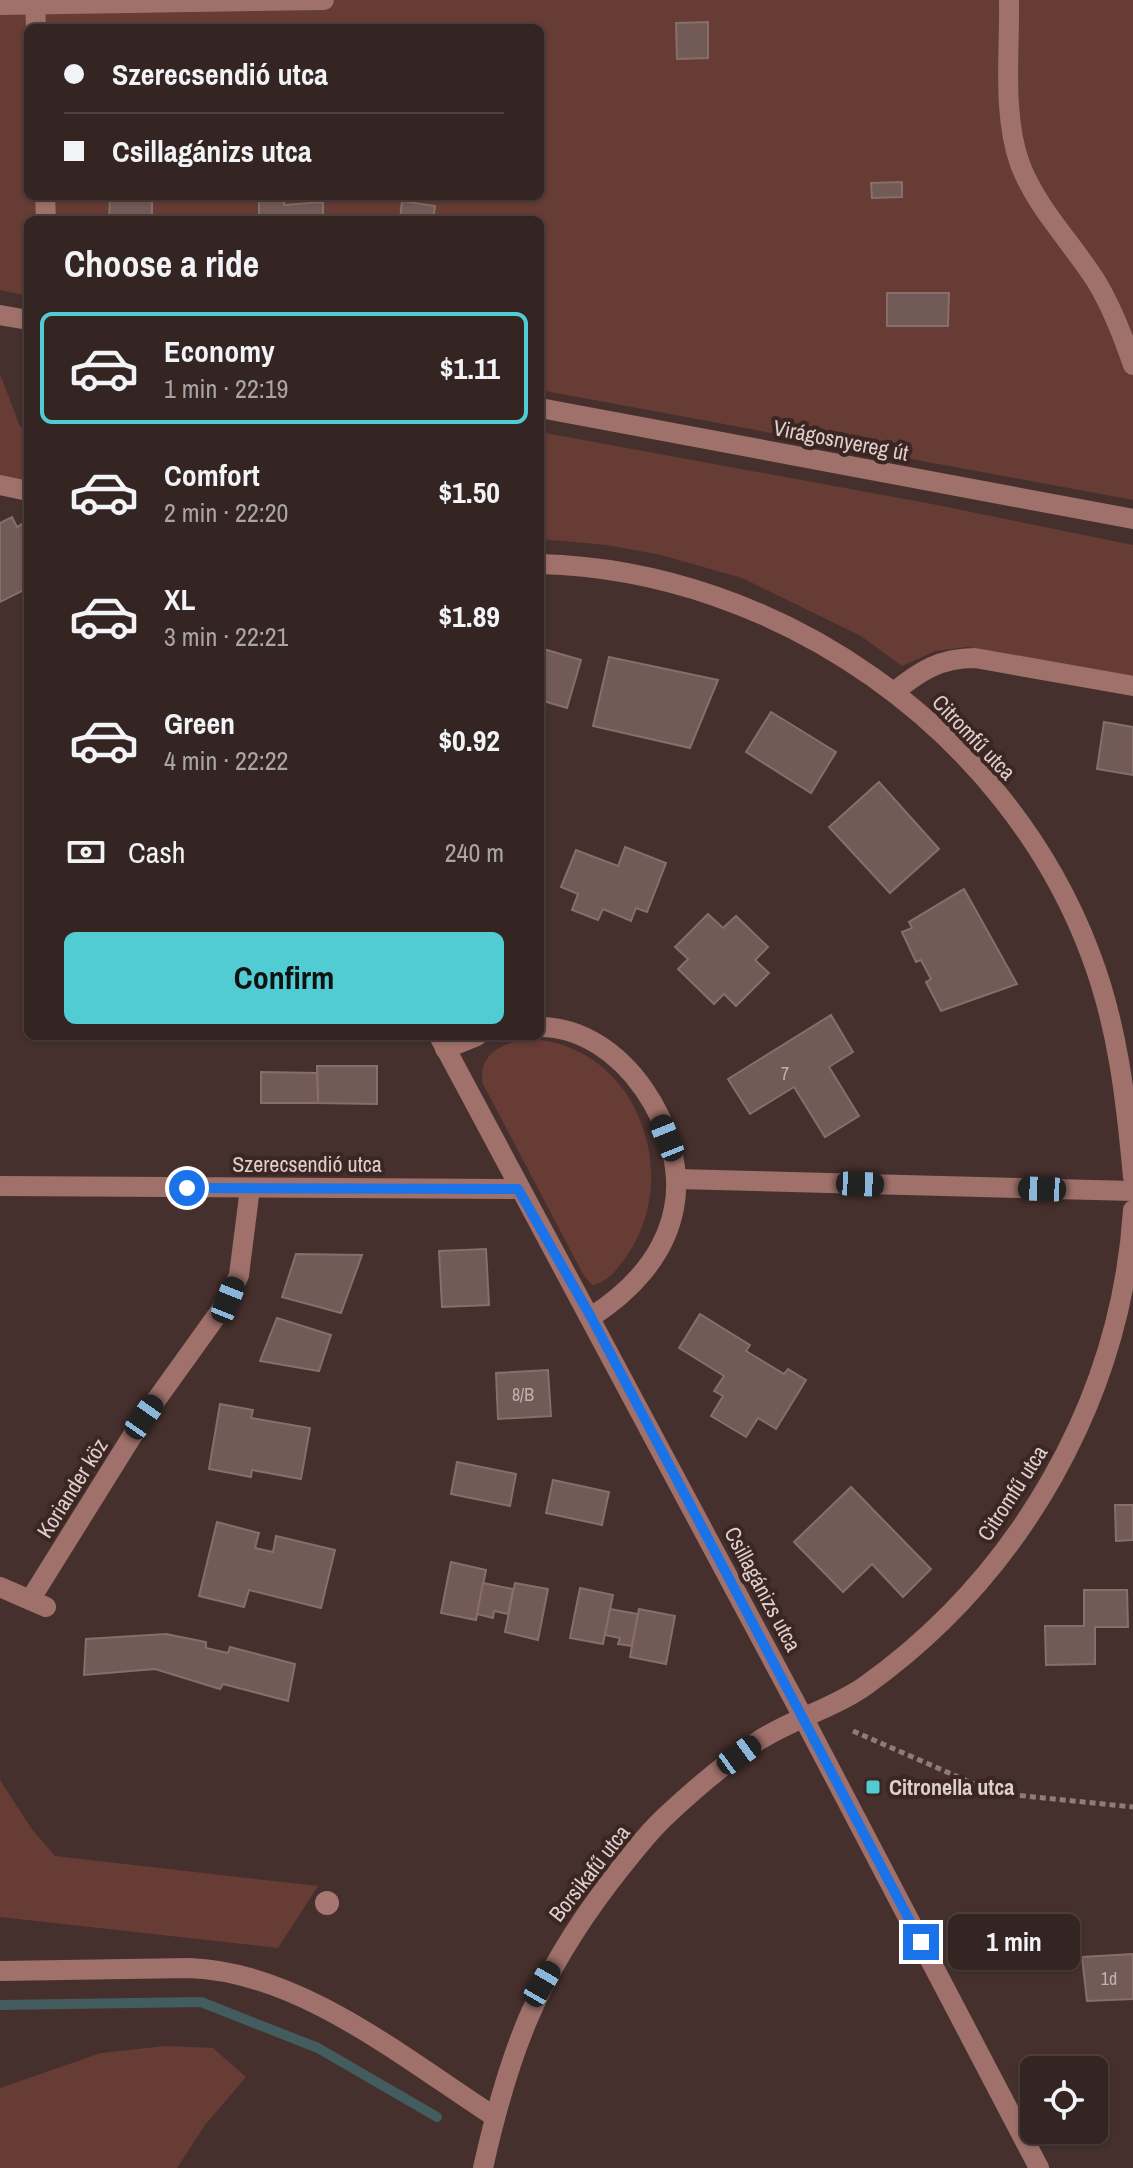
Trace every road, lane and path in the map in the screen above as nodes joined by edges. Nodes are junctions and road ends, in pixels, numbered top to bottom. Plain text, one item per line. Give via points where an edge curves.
1 (324, 0) edge
2 (1009, 0) edge
3 (35, 2) edge
4 (0, 5) edge
5 (36, 24) edge
6 (0, 315) edge
7 (24, 319) edge
8 (1133, 365) edge
9 (544, 409) edge
10 (0, 485) edge
11 (24, 490) edge
12 (1133, 519) edge
13 (544, 564) edge
14 (1133, 686) edge
15 (894, 692) junction
16 (544, 1028) edge
17 (442, 1042) edge
18 (1133, 1177) edge
19 (677, 1179) junction
20 (0, 1186) edge
21 (250, 1188) junction
22 (518, 1189) junction
23 (1133, 1191) edge
24 (1133, 1210) edge
25 (591, 1317) junction
26 (0, 1587) edge
27 (803, 1717) junction
28 (853, 1731) dead end
29 (1133, 1807) edge
30 (0, 1971) edge
31 (495, 2117) junction
32 (483, 2168) edge
33 (1039, 2168) edge

1 - 3 street
2 - 8 street via 1011,120 1020,164 1097,283
3 - 4 street
3 - 5 street
6 - 7 street
9 - 12 street, Virágosnyereg út
10 - 11 street
13 - 15 street, Citromfű utca via 637,575 737,603 812,640
14 - 15 street via 956,658 923,669
15 - 18 street, Citromfű utca via 996,791 1070,911 1090,952 1117,1042
16 - 19 street via 579,1035 631,1072 656,1110
17 - 22 street, Csillagánizs utca
19 - 23 street
19 - 25 street via 674,1210 646,1269 621,1298
20 - 21 street, Szerecsendió utca
21 - 22 street, Szerecsendió utca
21 - 26 street, Koriander köz via 239,1275 228,1300 144,1417 38,1604
22 - 25 street, Csillagánizs utca
24 - 27 street, Citromfű utca via 1125,1274 1104,1361 1074,1439 1038,1504 931,1632 839,1704
25 - 27 street, Csillagánizs utca
27 - 31 street, Borsikafű utca via 720,1769 630,1856 566,1942 542,1984
27 - 33 street, Csillagánizs utca
28 - 29 path via 995,1793
30 - 31 street via 190,1968 251,1977 316,2004
31 - 32 street, Borsikafű utca

